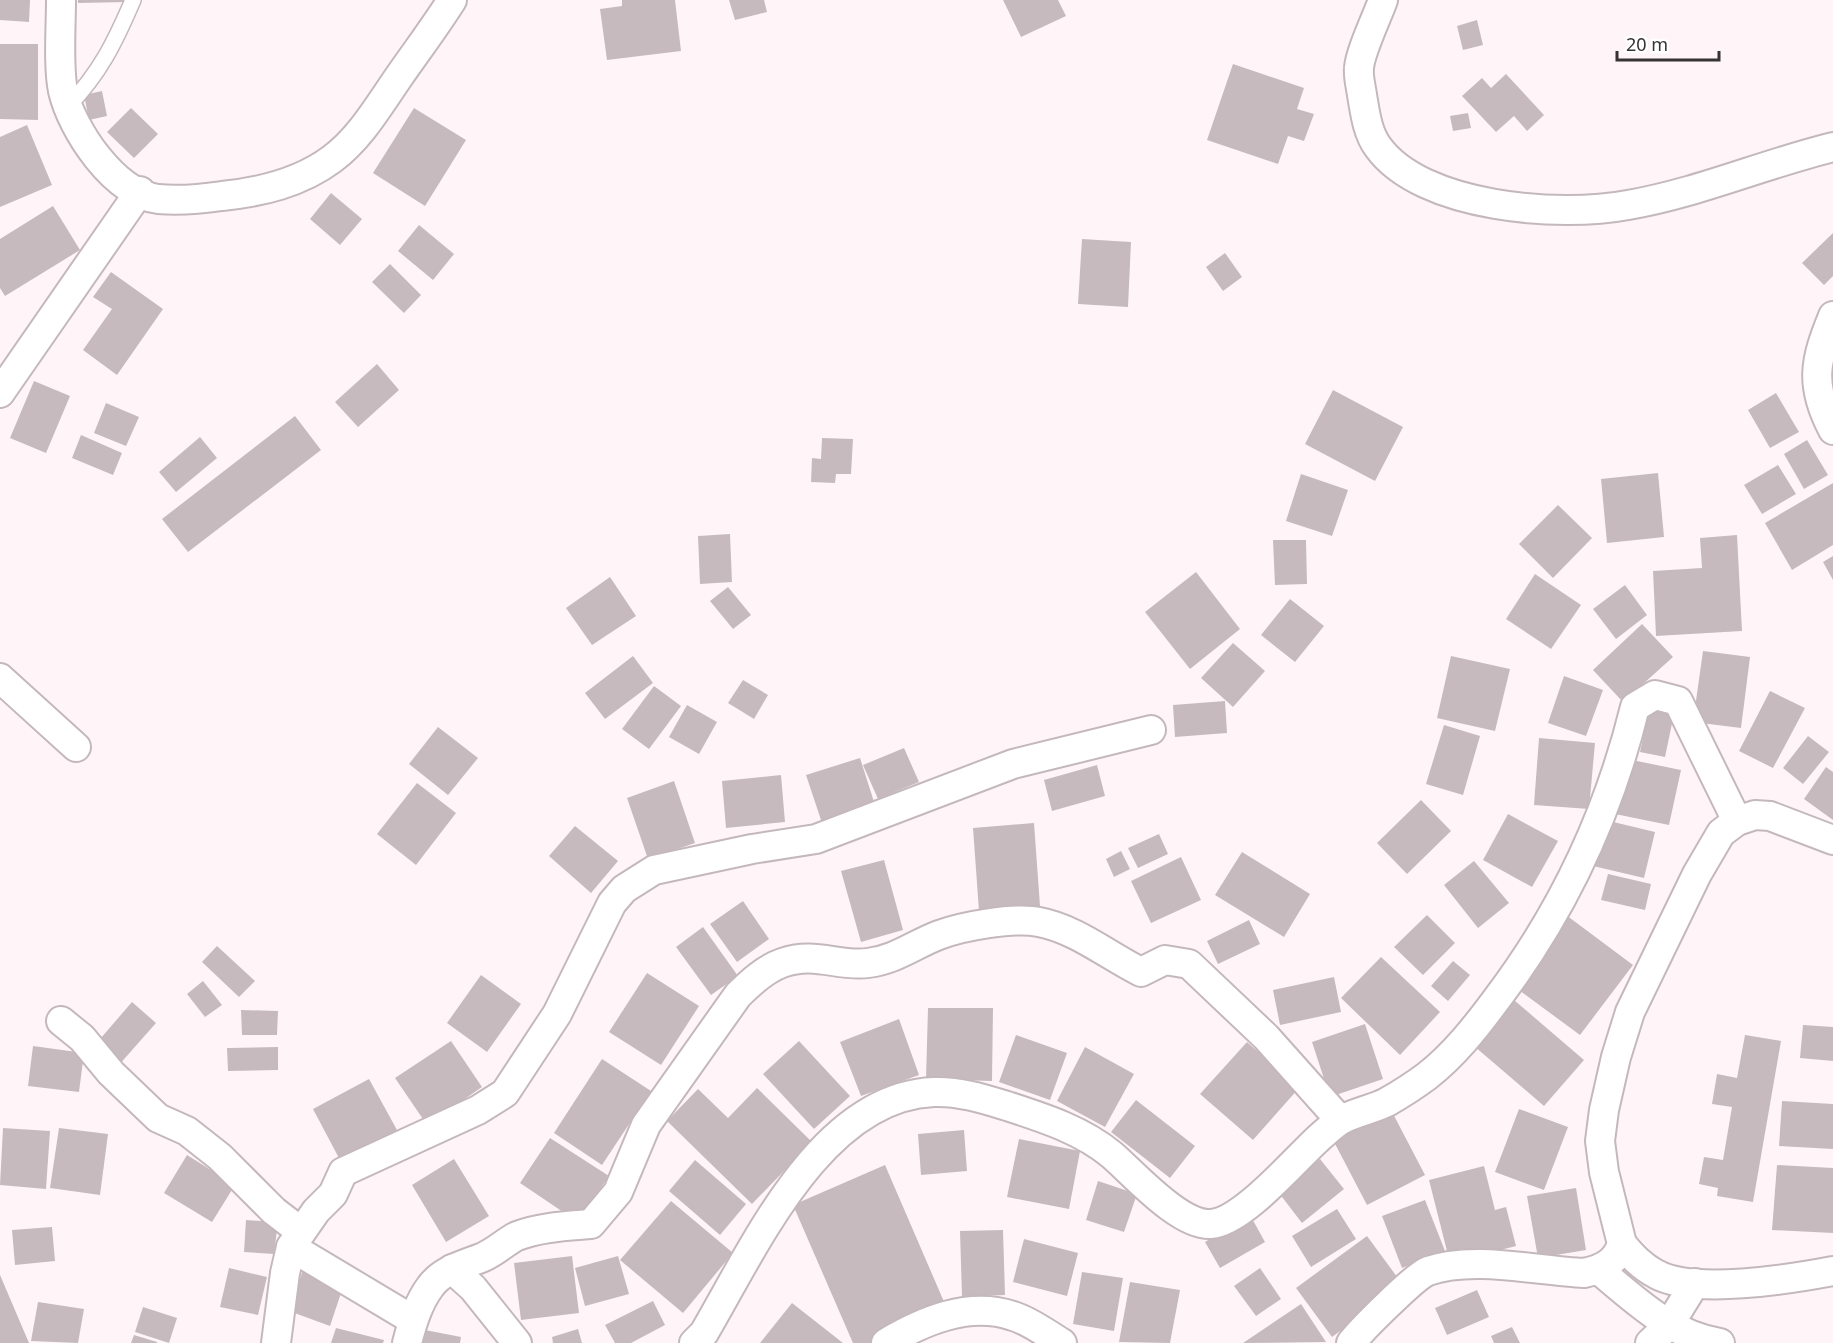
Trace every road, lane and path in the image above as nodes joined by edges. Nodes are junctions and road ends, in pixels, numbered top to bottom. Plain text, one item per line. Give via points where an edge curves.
1 (61, 0) edge
2 (133, 0) edge
3 (452, 0) edge
4 (1383, 0) edge
5 (69, 106) junction
6 (1833, 147) edge
7 (140, 191) junction
8 (1833, 316) edge
9 (0, 393) edge
10 (1832, 426) edge
11 (0, 678) edge
12 (1151, 730) dead end
13 (76, 747) dead end
14 (1737, 821) junction
15 (1833, 840) edge
16 (62, 1021) dead end
17 (1341, 1120) junction
18 (295, 1239) junction
19 (1622, 1244) junction
20 (452, 1269) junction
21 (1599, 1270) junction
22 (1833, 1271) edge
23 (1695, 1283) junction
24 (410, 1331) edge
25 (1659, 1334) edge
26 (276, 1343) edge
27 (517, 1343) edge
28 (694, 1343) edge
29 (886, 1343) edge
30 (1062, 1343) edge
31 (1351, 1343) edge
32 (1720, 1343) edge

1 - 5 street via 63,89
2 - 5 lane via 110,52 91,82
3 - 7 street via 363,128 309,176 251,193 197,199 156,199
4 - 6 street via 1359,68 1367,123 1377,146 1418,181 1479,201 1533,210 1625,206 1673,196
5 - 7 street via 85,141 106,167
7 - 9 street
8 - 10 street via 1816,367 1818,388
11 - 13 street
12 - 18 street via 1013,764 816,839 678,863 637,879 612,903 557,1014 505,1094 343,1172 333,1194
14 - 15 street via 1755,815 1770,816
14 - 17 street via 1678,701 1655,695 1635,706 1623,755 1590,841 1523,964 1470,1034 1429,1075 1385,1103
14 - 19 street via 1721,833 1697,874 1630,1012 1616,1057 1600,1141
16 - 18 street via 158,1118 187,1131 220,1157 274,1210
17 - 20 street via 1266,1037 1189,964 1165,960 1141,972 1066,930 1037,921 1004,922 940,935 913,949 867,963 807,958 781,963 765,972 738,995 646,1125 618,1192 591,1224 561,1226 517,1237
17 - 28 street via 1275,1182 1214,1224 1200,1223 1161,1199 1108,1152 1059,1123 979,1097 935,1092 901,1097 870,1110 847,1126 816,1158 776,1210 704,1333
18 - 24 street
18 - 26 street via 285,1273
19 - 21 street via 1612,1262
19 - 23 street via 1638,1263 1657,1275
20 - 24 street via 431,1285
20 - 27 street via 473,1288
21 - 25 street
21 - 31 street via 1576,1273 1477,1265 1426,1272
22 - 23 street via 1768,1280
23 - 25 street
25 - 32 street via 1689,1335
29 - 30 street via 955,1312 987,1310 1014,1316

